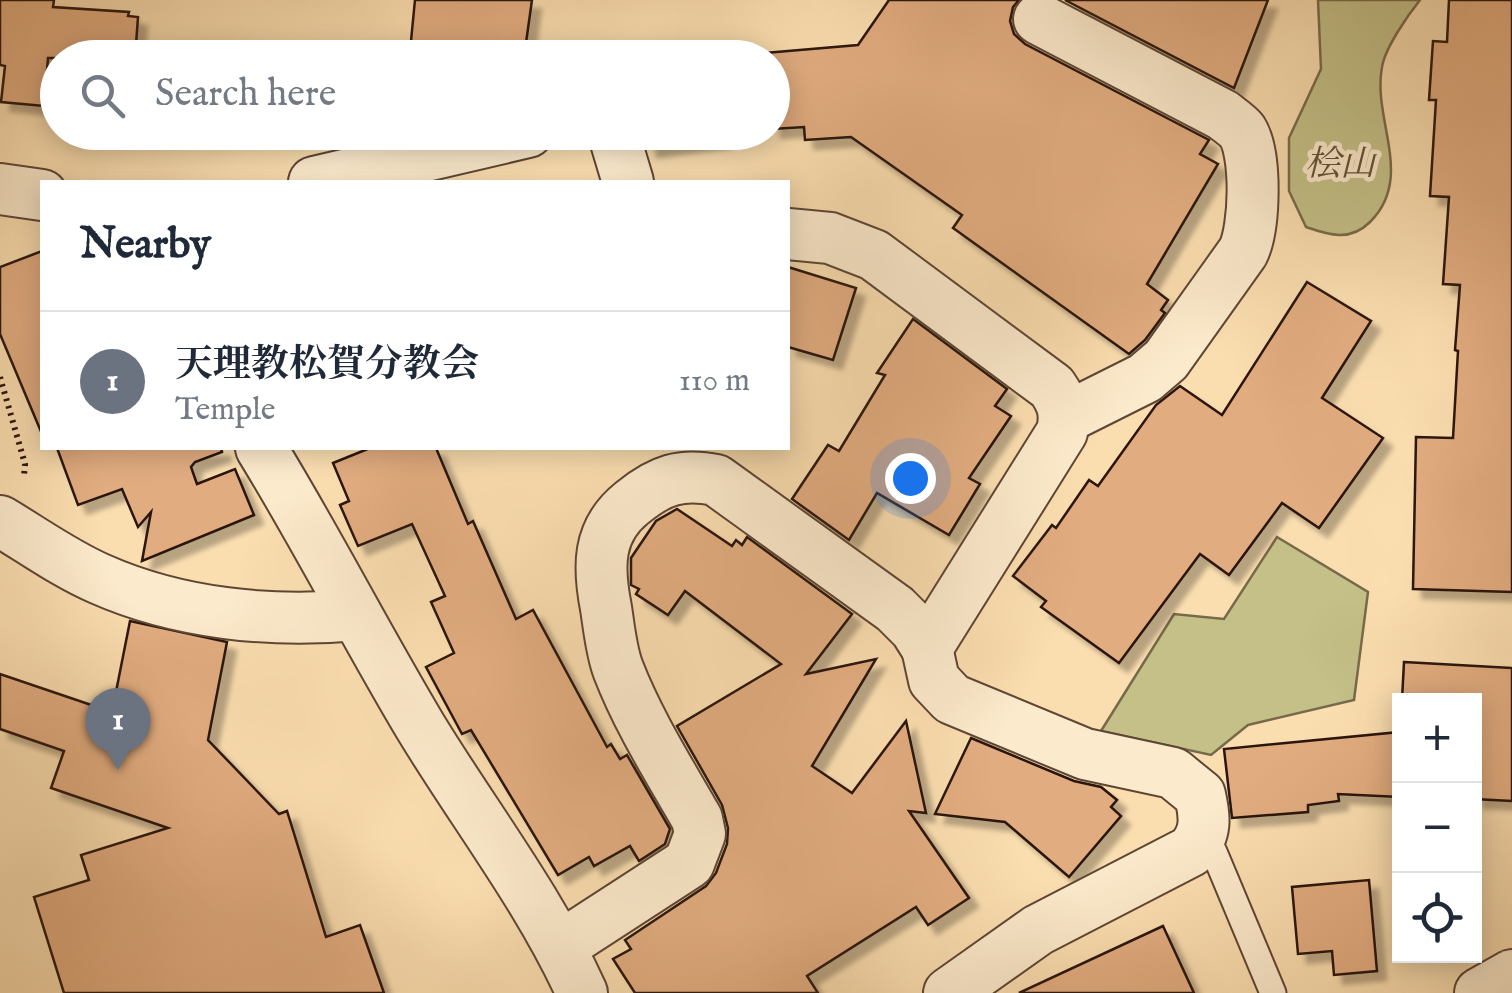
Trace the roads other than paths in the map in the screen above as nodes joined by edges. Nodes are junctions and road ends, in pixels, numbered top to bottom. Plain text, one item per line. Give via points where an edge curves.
1 (1039, 19) dead end
2 (451, 150) edge
3 (619, 150) edge
4 (323, 180) edge
5 (627, 180) edge
6 (0, 189) edge
7 (40, 196) edge
8 (790, 234) edge
9 (1065, 418) junction
10 (262, 450) edge
11 (9, 526) edge
12 (356, 616) junction
13 (926, 648) junction
14 (1200, 840) junction
15 (560, 946) junction
16 (1512, 975) edge
17 (582, 993) edge
18 (948, 993) edge
19 (1272, 993) edge
20 (1480, 993) edge

1 - 9 street via 1223,115 1250,148 1252,220 1243,252 1166,360 1145,378
2 - 4 street
3 - 5 street
6 - 7 street
8 - 9 street via 830,238 874,255 1052,387
9 - 13 street via 1054,448
10 - 12 street
11 - 12 street via 99,579 157,598 301,620
12 - 15 street
13 - 14 street via 934,680 952,699 1085,754 1173,773 1200,795
13 - 15 street via 896,609 716,480 688,475 648,490 619,513 601,545 600,578 616,666 700,834 689,863
14 - 18 street via 1191,851 1038,930
14 - 19 lane via 1214,852
15 - 17 street
16 - 20 street

